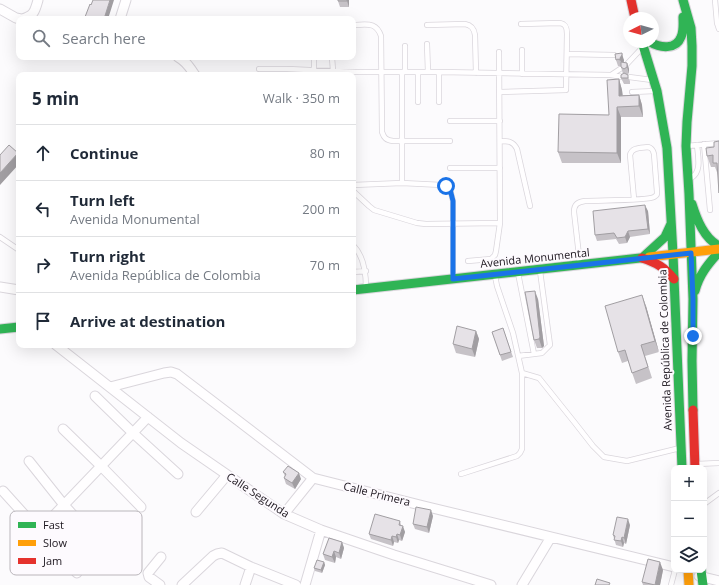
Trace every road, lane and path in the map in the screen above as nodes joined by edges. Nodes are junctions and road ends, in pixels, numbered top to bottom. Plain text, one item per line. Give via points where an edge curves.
1 (38, 0) edge
2 (126, 0) edge
3 (631, 0) edge
4 (682, 0) edge
5 (715, 0) edge
6 (0, 9) edge
7 (634, 12) edge
8 (29, 16) edge
9 (121, 16) edge
10 (16, 18) edge
11 (356, 24) edge
12 (521, 24) dead end
13 (427, 25) dead end
14 (719, 29) edge
15 (427, 44) dead end
16 (405, 46) dead end
17 (659, 47) edge
18 (641, 48) edge
19 (646, 48) edge
20 (522, 50) dead end
21 (499, 52) dead end
22 (567, 54) junction
23 (614, 55) edge
24 (183, 60) edge
25 (314, 60) edge
26 (332, 60) edge
27 (626, 65) edge
28 (259, 69) dead end
29 (269, 69) joint
30 (620, 69) edge
31 (314, 70) junction
32 (333, 70) junction
33 (193, 72) edge
34 (320, 72) edge
35 (326, 72) edge
36 (382, 72) junction
37 (404, 72) junction
38 (418, 72) junction
39 (428, 72) junction
40 (440, 72) junction
41 (476, 73) junction
42 (500, 74) junction
43 (522, 74) junction
44 (567, 75) junction
45 (611, 75) junction
46 (623, 76) edge
47 (629, 77) edge
48 (654, 80) junction
49 (657, 91) junction
50 (500, 92) junction
51 (632, 92) dead end
52 (418, 102) dead end
53 (440, 102) dead end
54 (450, 121) dead end
55 (500, 121) junction
56 (402, 141) junction
57 (450, 141) dead end
58 (500, 141) junction
59 (719, 143) edge
60 (704, 144) junction
61 (697, 145) junction
62 (686, 146) junction
63 (450, 168) dead end
64 (500, 168) junction
65 (688, 179) junction
66 (402, 183) junction
67 (356, 185) edge
68 (356, 193) edge
69 (689, 194) junction
70 (634, 200) junction
71 (530, 206) dead end
72 (710, 210) dead end
73 (500, 223) junction
74 (453, 224) junction
75 (672, 224) junction
76 (0, 237) edge
77 (16, 248) edge
78 (356, 249) edge
79 (719, 249) edge
80 (691, 253) junction
81 (673, 254) junction
82 (642, 258) junction
83 (468, 261) dead end
84 (581, 265) junction
85 (540, 270) junction
86 (366, 271) junction
87 (356, 272) edge
88 (518, 272) junction
89 (495, 275) junction
90 (453, 279) junction
91 (674, 279) junction
92 (0, 287) edge
93 (366, 289) junction
94 (16, 290) edge
95 (356, 290) edge
96 (693, 299) junction
97 (16, 327) edge
98 (0, 329) edge
99 (60, 348) edge
100 (534, 354) junction
101 (518, 356) junction
102 (522, 373) junction
103 (110, 387) junction
104 (95, 396) dead end
105 (148, 417) junction
106 (63, 429) dead end
107 (133, 433) junction
108 (681, 447) junction
109 (29, 461) dead end
110 (719, 463) edge
111 (682, 465) edge
112 (695, 465) edge
113 (703, 465) edge
114 (101, 466) junction
115 (178, 474) dead end
116 (461, 474) dead end
117 (227, 475) junction
118 (313, 478) junction
119 (3, 491) dead end
120 (719, 493) edge
121 (707, 502) edge
122 (64, 504) junction
123 (141, 507) dead end
124 (21, 511) edge
125 (58, 511) edge
126 (70, 511) edge
127 (196, 512) dead end
128 (284, 514) junction
129 (321, 530) junction
130 (550, 537) junction
131 (161, 557) dead end
132 (251, 567) junction
133 (671, 568) edge
134 (673, 573) edge
135 (686, 573) edge
136 (691, 573) edge
137 (702, 578) edge
138 (719, 581) edge
139 (160, 585) edge
140 (182, 585) edge
141 (245, 585) edge
142 (296, 585) edge
143 (305, 585) edge
144 (491, 585) edge
145 (522, 585) edge
146 (671, 585) edge
147 (689, 585) edge

1 - 8 street via 33,14
2 - 9 street
3 - 7 main road
4 - 17 main road via 683,34 673,46
4 - 62 main road via 691,28 692,46
5 - 14 lane
6 - 10 street
11 - 36 lane via 373,25 380,31
12 - 22 lane via 563,24 566,26
13 - 41 lane via 465,24 472,27 475,35
15 - 39 lane
16 - 37 lane
18 - 27 lane
19 - 48 main road, Avenida República de Colombia
20 - 43 lane
21 - 42 lane
22 - 23 lane
22 - 44 lane
24 - 33 street
25 - 31 lane
26 - 32 lane
28 - 29 lane
29 - 31 lane
30 - 45 lane
31 - 34 lane
32 - 35 lane
32 - 36 lane
36 - 37 lane
36 - 56 lane via 382,132 385,139
37 - 38 lane
37 - 56 lane
38 - 39 lane
38 - 52 lane
39 - 40 lane
40 - 41 lane
40 - 53 lane
41 - 42 lane
42 - 43 lane
42 - 50 lane
43 - 44 lane
44 - 45 lane
44 - 50 lane via 566,90
45 - 46 lane
47 - 48 lane
48 - 49 main road, Avenida República de Colombia
49 - 51 lane
49 - 75 main road, Avenida República de Colombia via 667,148
50 - 55 lane
54 - 55 lane
55 - 58 lane
56 - 57 lane
56 - 66 lane
58 - 64 lane
58 - 71 lane via 512,142 517,149
59 - 60 lane
60 - 61 lane
60 - 72 lane
61 - 62 lane
61 - 65 lane via 699,166 697,173
62 - 65 main road
63 - 64 lane
64 - 73 lane
65 - 69 main road
66 - 67 lane
66 - 74 lane via 442,185 450,189
68 - 74 lane via 374,210 417,223
69 - 79 main road via 705,231
69 - 80 main road
70 - 70 lane via 630,153 634,149 648,147 653,151 657,195
70 - 84 lane via 585,200 576,204 574,212
73 - 74 lane
73 - 83 lane via 493,257 488,260
74 - 90 lane
75 - 81 main road, Avenida República de Colombia
75 - 82 main road via 665,237
76 - 77 lane
78 - 86 lane
79 - 80 main road, Avenida Monumental
79 - 96 main road via 703,270
80 - 81 main road, Avenida Monumental
80 - 96 main road
81 - 82 main road, Avenida Monumental
81 - 91 main road, Avenida República de Colombia
82 - 84 main road, Avenida Monumental
82 - 91 main road via 666,268
84 - 85 main road, Avenida Monumental
85 - 88 main road, Avenida Monumental
85 - 100 lane via 550,345 542,353
86 - 87 lane
86 - 93 lane
88 - 89 main road, Avenida Monumental
88 - 100 lane
89 - 90 main road, Avenida Monumental
89 - 101 lane
90 - 93 main road, Avenida Monumental
91 - 108 main road, Avenida República de Colombia
92 - 94 street
93 - 95 main road, Avenida Monumental
96 - 112 main road
97 - 98 main road
99 - 103 street, Calle Segunda
100 - 101 lane
101 - 102 lane
102 - 108 lane via 539,378 592,446 604,457 627,461
102 - 116 lane via 520,453
103 - 105 street, Calle Segunda
103 - 118 street, Calle Primera via 164,373 177,374
104 - 107 street
105 - 107 street
105 - 117 street, Calle Segunda
106 - 114 street
107 - 114 street
107 - 115 street
108 - 111 main road, Avenida República de Colombia
109 - 122 street
110 - 113 lane
114 - 122 street
114 - 123 street
117 - 127 street
117 - 128 street, Calle Segunda
118 - 128 street
118 - 130 street, Calle Primera
119 - 124 street
120 - 121 lane
122 - 125 street
122 - 126 street
128 - 129 street, Calle Segunda
129 - 143 street
129 - 144 street, Calle Segunda
130 - 133 street, Calle Primera
130 - 145 street
131 - 139 street via 148,573 149,577
132 - 140 street via 222,553 217,554
132 - 141 street
132 - 142 street
134 - 146 lane
135 - 147 main road
136 - 137 street
137 - 138 street

